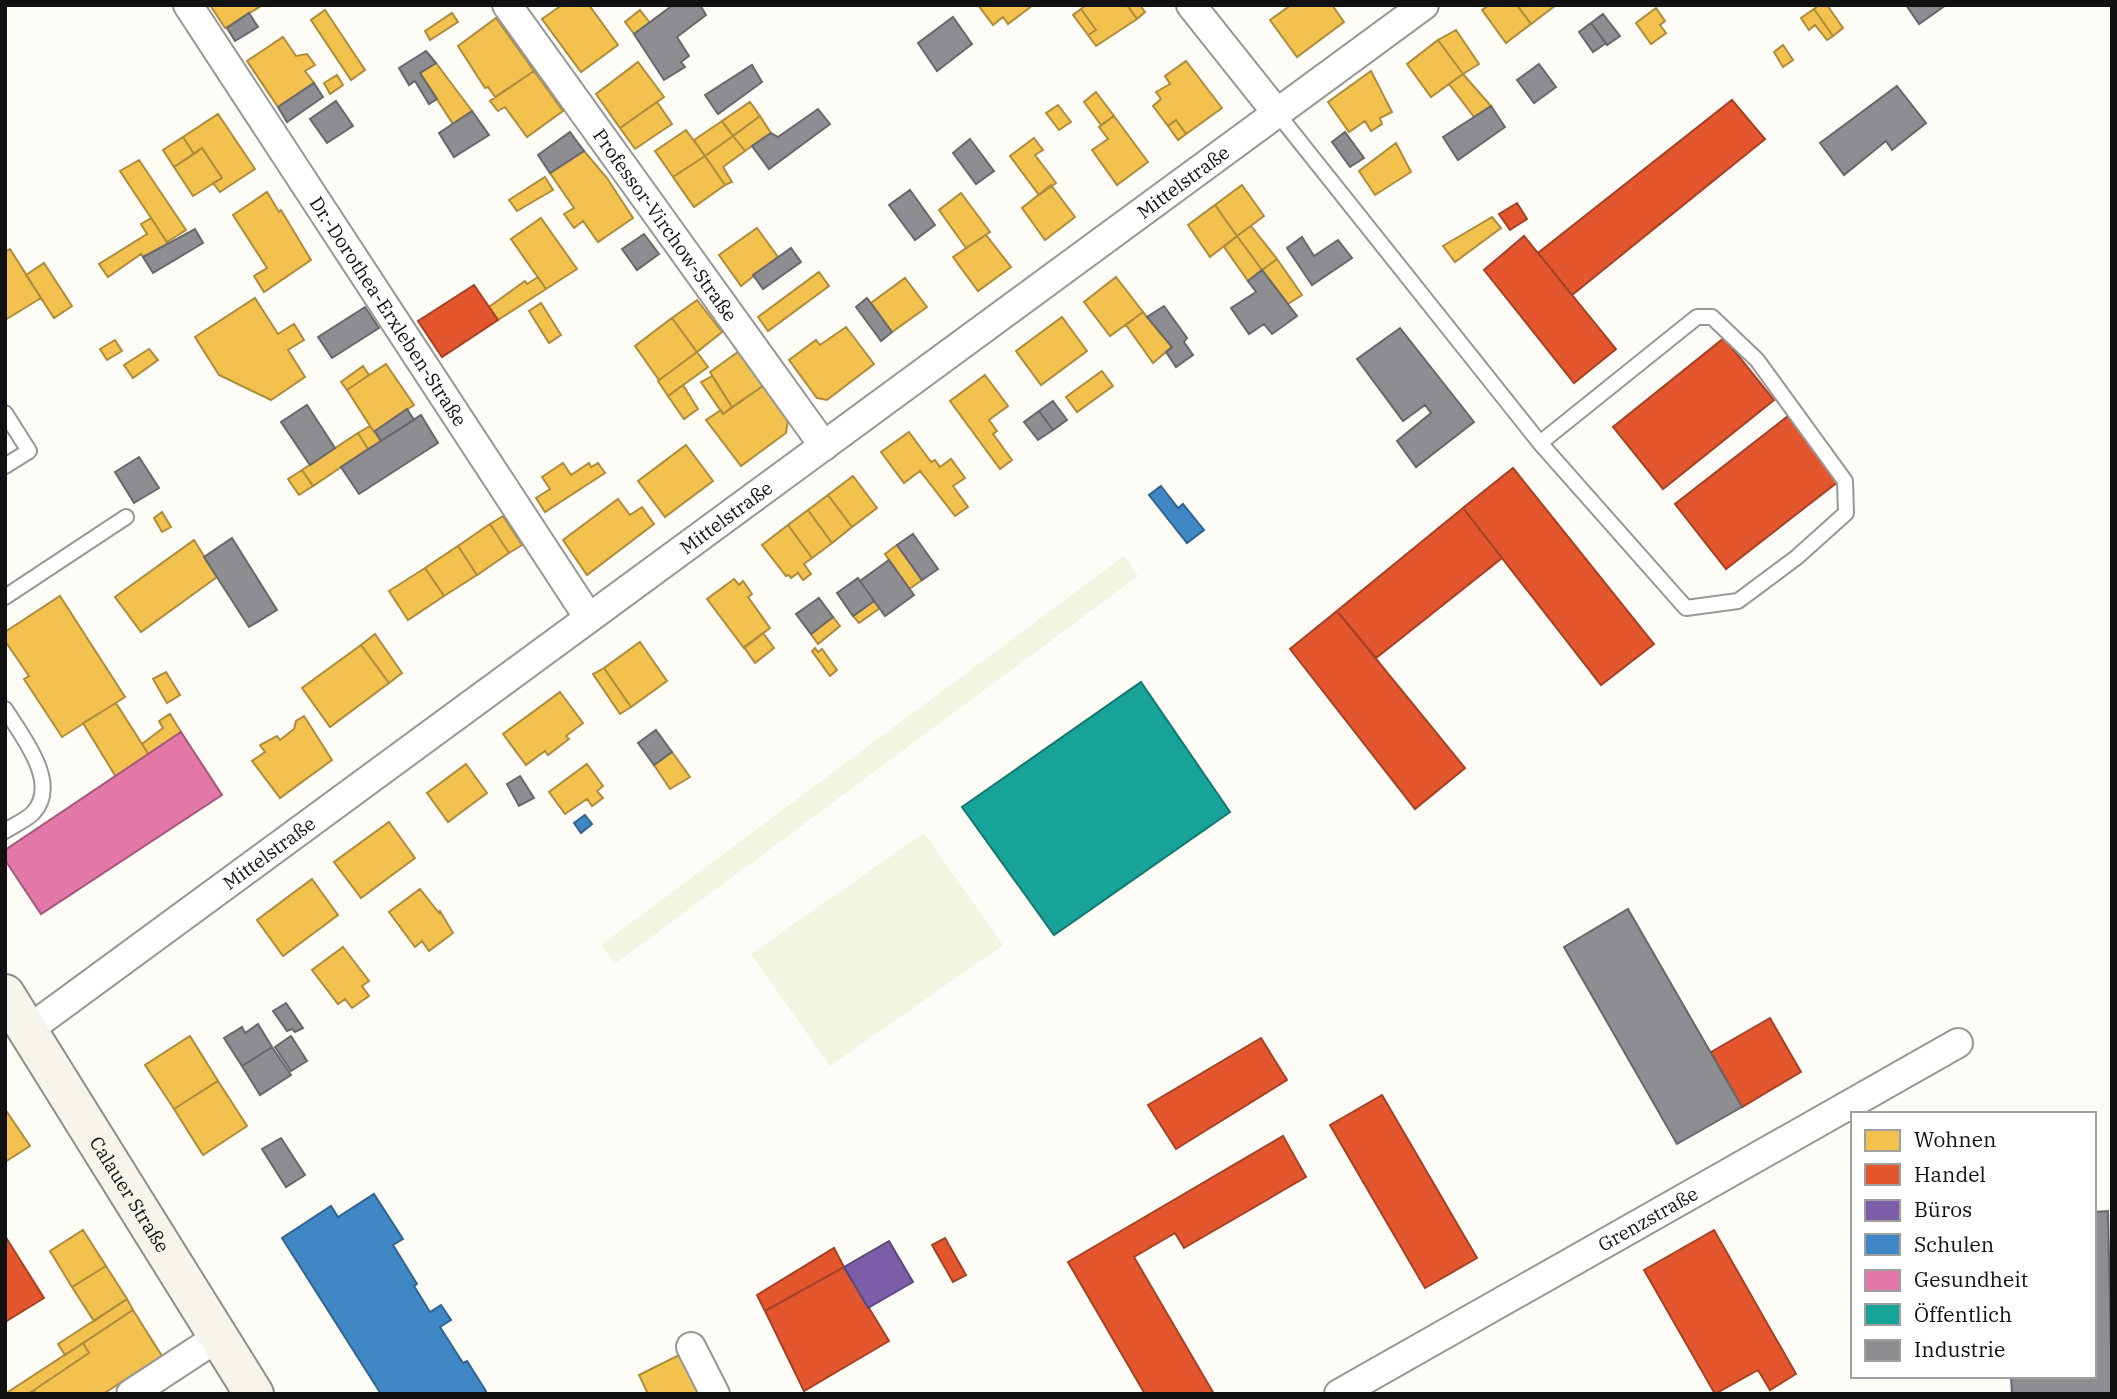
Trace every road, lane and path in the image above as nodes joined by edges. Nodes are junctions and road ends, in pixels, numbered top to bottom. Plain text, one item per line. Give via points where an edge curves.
1 (188, 5) edge
2 (506, 5) edge
3 (1191, 5) edge
4 (1424, 5) edge
5 (1277, 113) junction
6 (5, 413) edge
7 (1540, 443) junction
8 (824, 446) junction
9 (5, 466) edge
10 (126, 517) dead end
11 (5, 597) edge
12 (589, 618) junction
13 (5, 709) edge
14 (5, 831) edge
15 (5, 994) edge
16 (28, 1030) junction
17 (1958, 1042) dead end
18 (218, 1337) junction
19 (691, 1347) dead end
20 (131, 1394) edge
21 (254, 1394) edge
22 (715, 1394) edge
23 (1339, 1394) edge

1 - 12 street, Dr.-Dorothea-Erxleben-Straße
2 - 8 street, Professor-Virchow-Straße
3 - 5 street
4 - 5 street, Mittelstraße
5 - 7 lane
5 - 8 street, Mittelstraße
6 - 9 lane via 29,451
7 - 7 lane via 1686,608 1738,601 1846,513 1845,481 1757,360 1712,317 1697,317
8 - 12 street, Mittelstraße
10 - 11 lane
12 - 16 street, Mittelstraße
13 - 14 lane via 34,755 42,787 33,813
15 - 16 street, Calauer Straße
16 - 18 street, Calauer Straße
17 - 23 street, Grenzstraße
18 - 20 street
18 - 21 street, Calauer Straße
19 - 22 street

